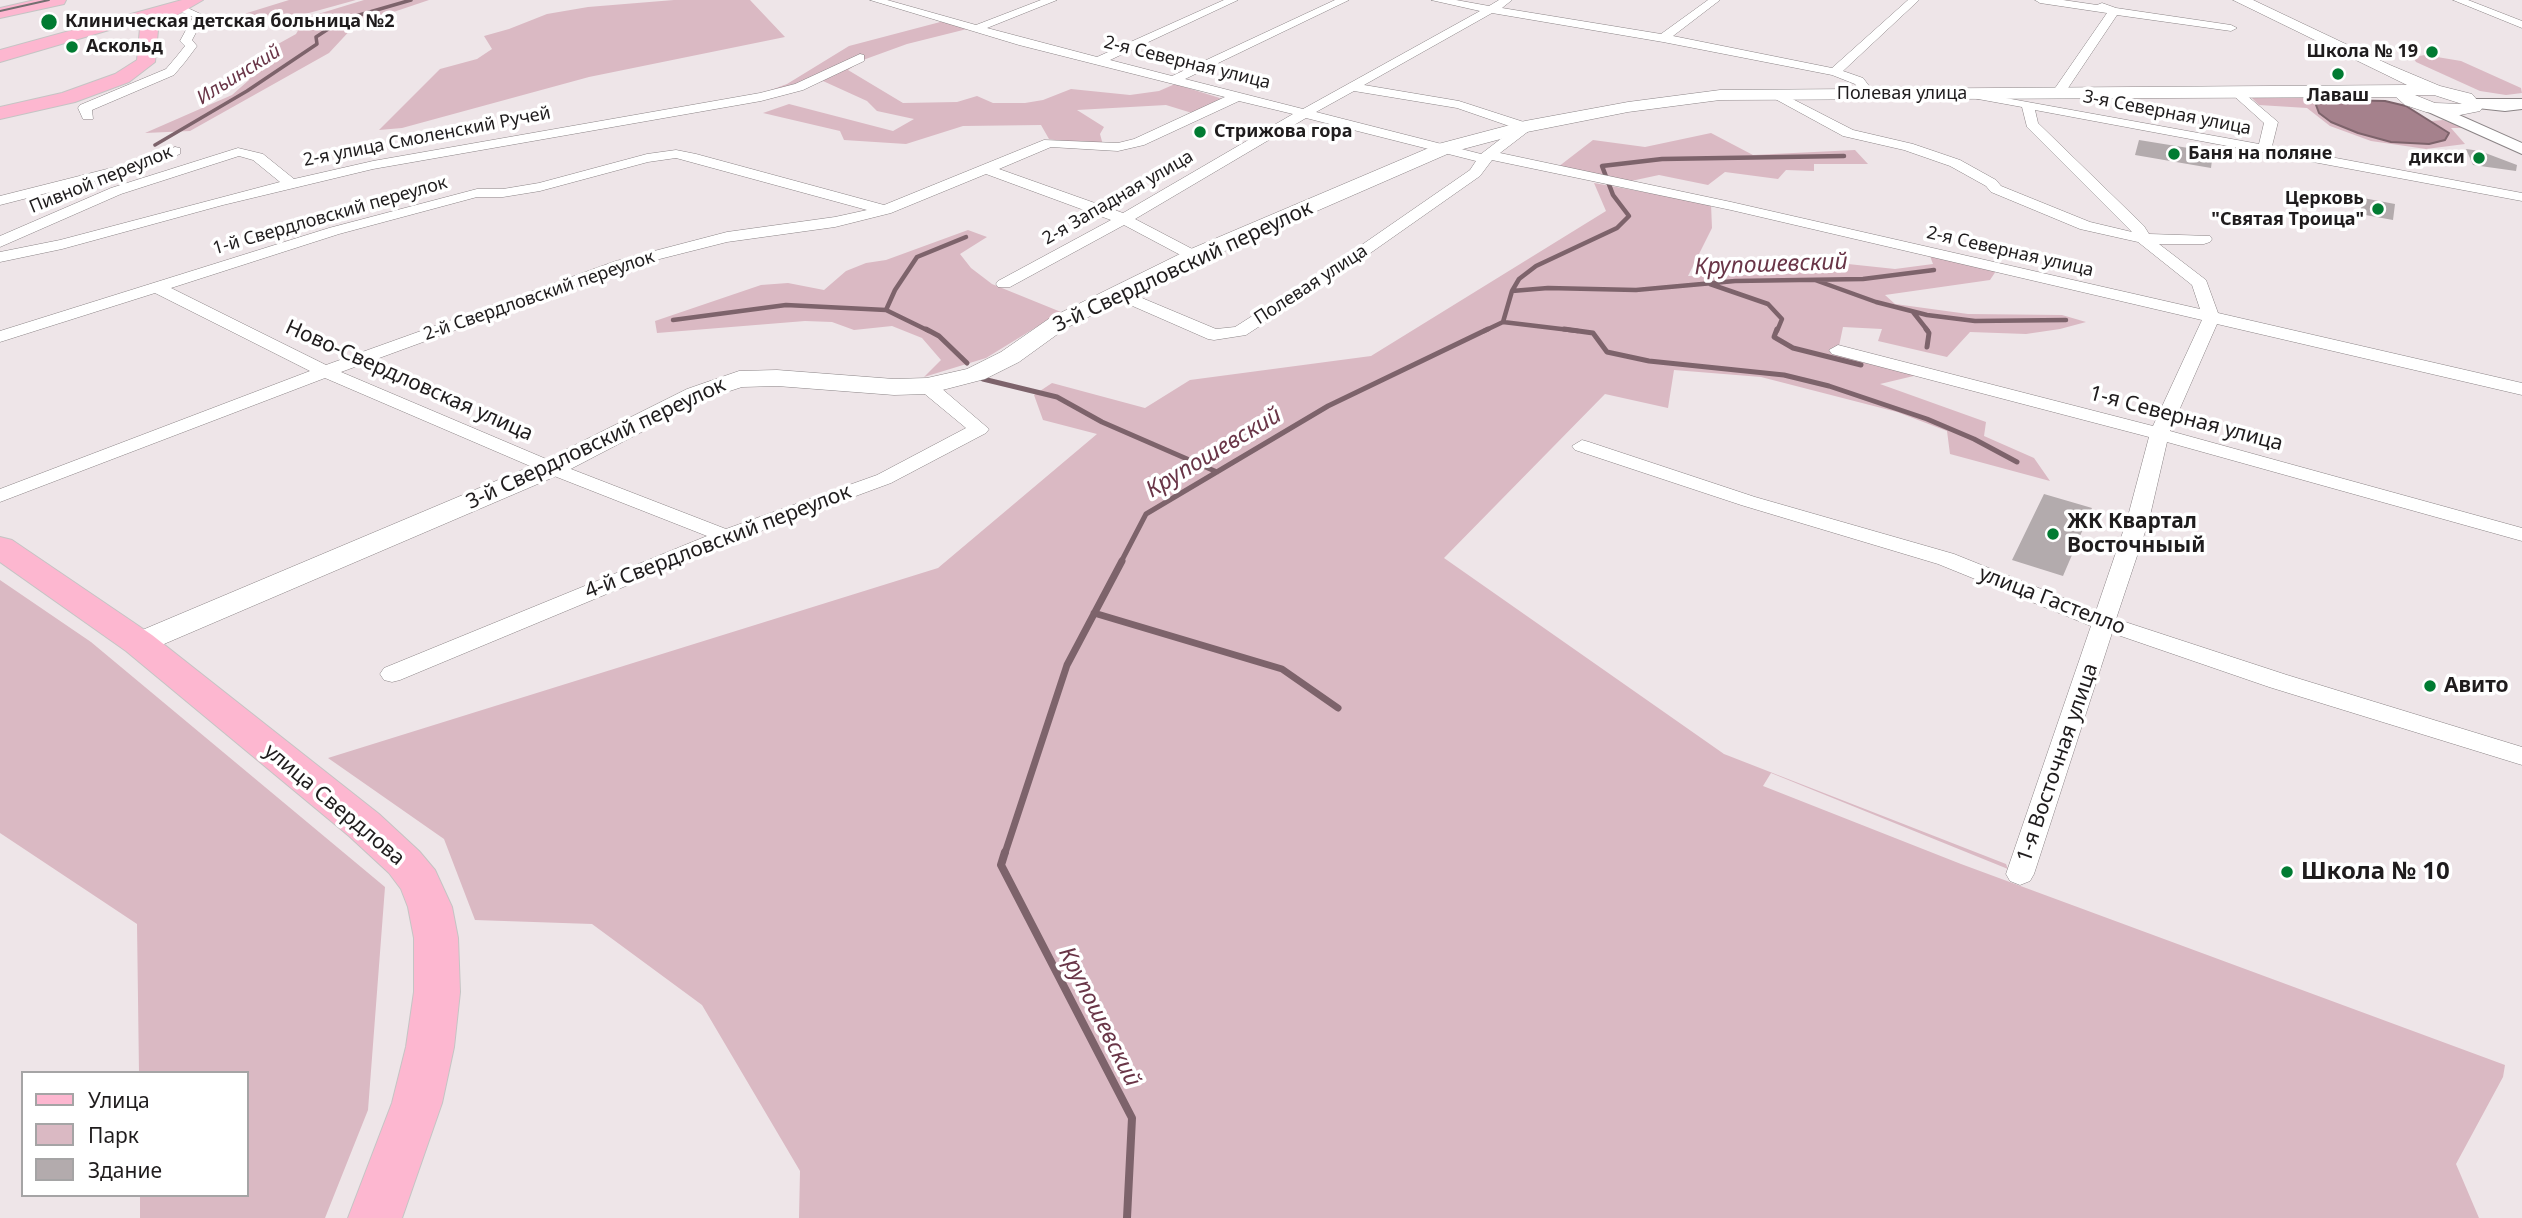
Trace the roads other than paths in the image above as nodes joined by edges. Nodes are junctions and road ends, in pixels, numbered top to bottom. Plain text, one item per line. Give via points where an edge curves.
1 (37, 0) edge
2 (58, 0) edge
3 (875, 0) edge
4 (1052, 0) edge
5 (1233, 0) edge
6 (1344, 0) edge
7 (1436, 0) edge
8 (1507, 0) edge
9 (1715, 0) edge
10 (1914, 0) edge
11 (2040, 0) edge
12 (2089, 0) edge
13 (2241, 0) edge
14 (2458, 0) edge
15 (189, 3) edge
16 (0, 10) edge
17 (1488, 10) junction
18 (2113, 12) junction
19 (2520, 23) edge
20 (145, 27) junction
21 (979, 28) junction
22 (2231, 28) dead end
23 (1663, 38) junction
24 (0, 56) edge
25 (860, 58) dead end
26 (1098, 61) junction
27 (2384, 69) junction
28 (1835, 72) junction
29 (1174, 80) junction
30 (1352, 87) junction
31 (2239, 93) junction
32 (1772, 94) junction
33 (1972, 94) junction
34 (2057, 94) junction
35 (2407, 94) junction
36 (1870, 95) junction
37 (1238, 96) junction
38 (2433, 99) junction
39 (2474, 105) junction
40 (2522, 106) edge
41 (2028, 107) junction
42 (0, 113) edge
43 (1305, 113) junction
44 (88, 116) dead end
45 (1525, 127) junction
46 (1445, 148) junction
47 (2522, 149) edge
48 (2263, 150) junction
49 (175, 151) dead end
50 (1486, 157) junction
51 (107, 162) dead end
52 (986, 169) junction
53 (291, 184) junction
54 (0, 195) edge
55 (2522, 197) edge
56 (0, 201) edge
57 (886, 210) junction
58 (1124, 219) junction
59 (2143, 239) junction
60 (2204, 239) dead end
61 (0, 242) edge
62 (1194, 256) junction
63 (0, 257) edge
64 (1004, 284) dead end
65 (158, 288) junction
66 (1118, 293) junction
67 (2211, 319) junction
68 (0, 337) edge
69 (1838, 350) dead end
70 (324, 372) junction
71 (927, 387) junction
72 (2522, 389) edge
73 (2159, 435) junction
74 (1583, 446) dead end
75 (551, 468) junction
76 (0, 496) edge
77 (2522, 535) edge
78 (726, 536) junction
79 (0, 547) edge
80 (2105, 623) junction
81 (139, 643) junction
82 (392, 674) dead end
83 (2522, 756) edge
84 (2020, 874) dead end
85 (375, 1218) edge

1 - 16 main road
2 - 16 main road
3 - 21 street, 2-я Северная улица
4 - 21 street
5 - 26 street
6 - 29 street
7 - 17 street
8 - 17 street, 2-я Западная улица
9 - 23 street
10 - 28 street
11 - 18 street
12 - 18 street
13 - 27 main road
14 - 19 street
15 - 20 main road
15 - 44 street via 199,16 186,41 191,46 170,72 85,108
17 - 23 street
17 - 30 street, 2-я Западная улица
18 - 22 street
18 - 34 street
20 - 24 main road via 74,33
20 - 42 main road via 146,62 122,78 68,98
21 - 26 street, 2-я Северная улица
23 - 28 street
25 - 53 street, 2-я улица Смоленский Ручей via 799,87 761,97 604,122
26 - 29 street, 2-я Северная улица
27 - 35 main road via 2400,78
27 - 38 main road
28 - 36 street via 1859,81
29 - 37 street, 2-я Северная улица
30 - 43 street, 2-я Западная улица
30 - 45 street via 1459,105
31 - 34 main road, Полевая улица
31 - 35 main road, Полевая улица
31 - 48 street via 2271,121
32 - 36 main road, Полевая улица
32 - 45 main road, Полевая улица via 1689,97
32 - 59 street via 1848,133 1955,163 2045,212
33 - 34 main road, Полевая улица
33 - 36 main road, Полевая улица
33 - 41 street, 3-я Северная улица
35 - 38 main road, Полевая улица
37 - 43 street, 2-я Северная улица
37 - 52 street, 2-й Свердловский переулок via 1139,142 1084,147 1049,143
38 - 39 main road via 2451,93
38 - 47 street
39 - 40 street
39 - 47 street
41 - 48 street, 3-я Северная улица
41 - 59 street via 2032,124 2140,229
43 - 46 street, 2-я Северная улица
43 - 58 street, 2-я Западная улица
45 - 46 main road, Полевая улица
45 - 50 street
46 - 50 street, 2-я Северная улица
46 - 62 main road, 3-й Свердловский переулок
48 - 55 street, 3-я Северная улица
49 - 56 street via 132,167
50 - 66 street, Полевая улица via 1475,173 1240,331 1214,335
50 - 67 street, 2-я Северная улица via 1731,206
51 - 54 street
52 - 57 street, 2-й Свердловский переулок
52 - 58 street
53 - 61 street, Пивной переулок via 258,157 238,152 116,191
53 - 63 street, 2-я улица Смоленский Ручей
57 - 65 street, 1-й Свердловский переулок via 676,154 540,187 477,193 334,231
57 - 70 street, 2-й Свердловский переулок via 727,237 622,264
58 - 62 street
58 - 64 street, 2-я Западная улица
59 - 60 street
59 - 67 street via 2200,283
62 - 66 main road, 3-й Свердловский переулок
65 - 68 street, 1-й Свердловский переулок
65 - 70 street, Ново-Свердловская улица
66 - 71 main road, 3-й Свердловский переулок via 1058,323 1010,357 975,374
67 - 72 street, 2-я Северная улица
67 - 73 street, 1-я Восточная улица
69 - 73 street, 1-я Северная улица
70 - 75 street, Ново-Свердловская улица
70 - 76 street, 2-й Свердловский переулок
71 - 75 main road, 3-й Свердловский переулок via 739,379 696,394
71 - 78 street, 4-й Свердловский переулок via 979,429 884,479
73 - 77 street, 1-я Северная улица
73 - 80 street, 1-я Восточная улица
74 - 80 street, улица Гастелло via 1946,559
75 - 78 street, Ново-Свердловская улица
75 - 81 main road, 3-й Свердловский переулок
78 - 82 street, 4-й Свердловский переулок
79 - 81 main road, улица Свердлова
80 - 83 street, улица Гастелло
80 - 84 street, 1-я Восточная улица
81 - 85 main road, улица Свердлова via 364,825 420,882 436,938 437,992 430,1047 417,1102

